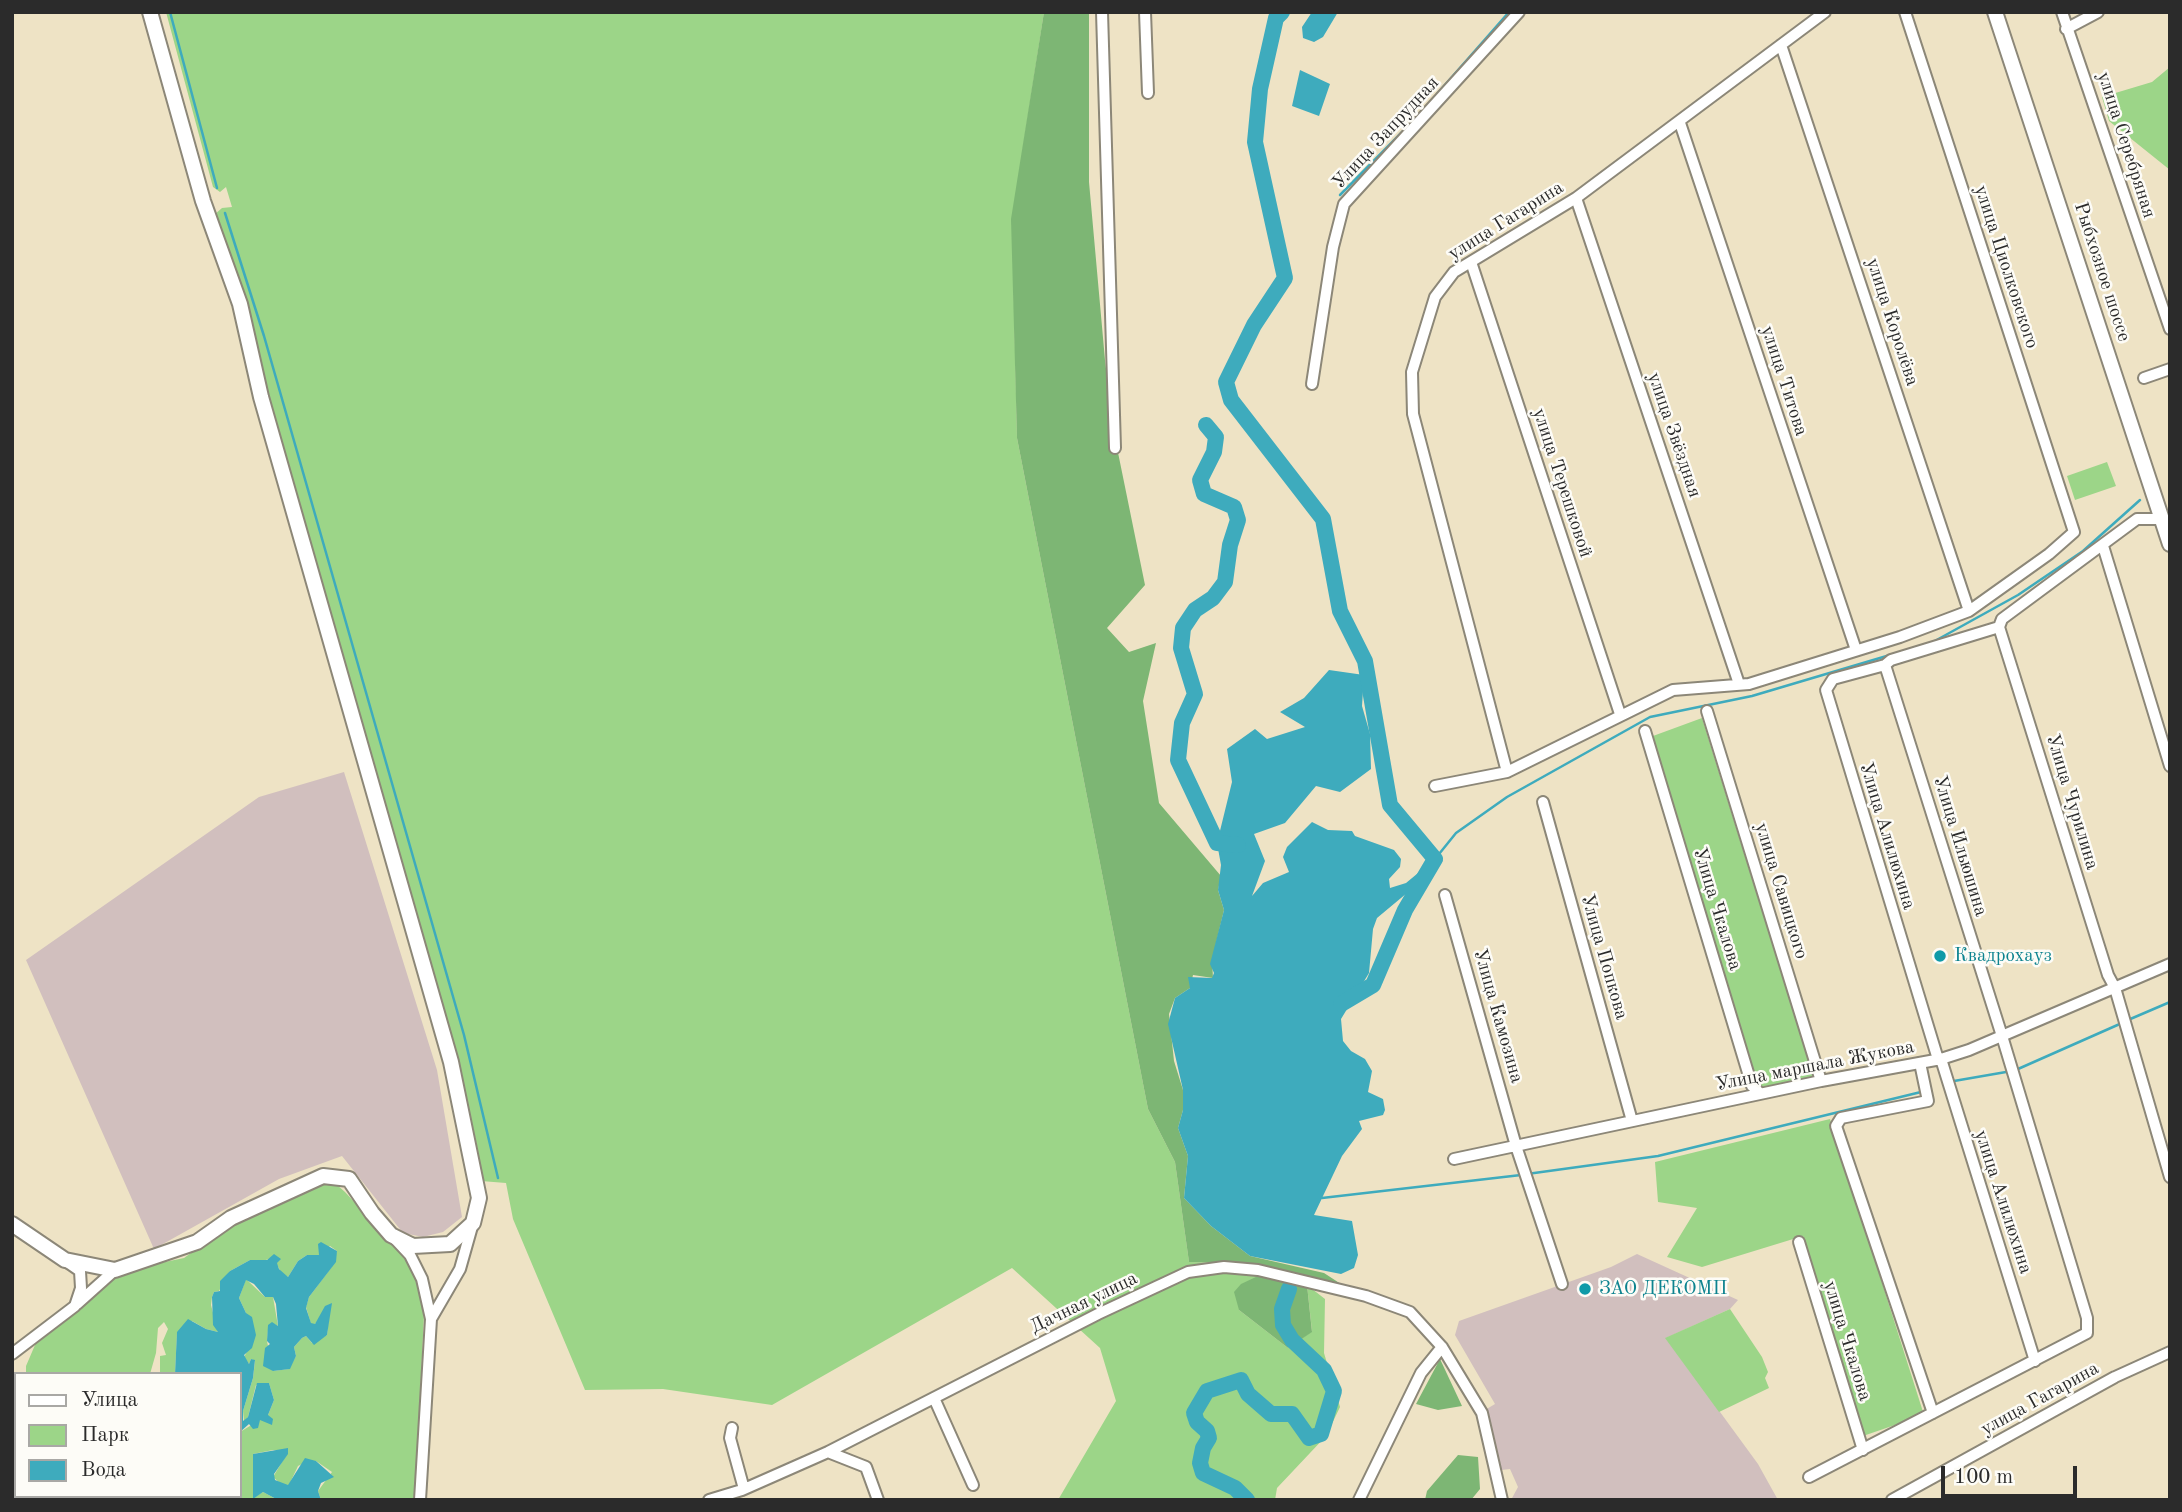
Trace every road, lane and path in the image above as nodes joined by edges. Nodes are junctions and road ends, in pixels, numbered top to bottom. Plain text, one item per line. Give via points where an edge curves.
1 (150, 12) edge
2 (1102, 12) edge
3 (1144, 12) edge
4 (1520, 12) edge
5 (1825, 12) edge
6 (1905, 12) edge
7 (1995, 12) edge
8 (2062, 12) edge
9 (2098, 12) edge
10 (2066, 29) junction
11 (1781, 45) junction
12 (1148, 93) dead end
13 (1680, 123) junction
14 (1576, 198) junction
15 (1471, 262) junction
16 (2170, 329) edge
17 (2170, 369) edge
18 (2144, 378) dead end
19 (1312, 384) dead end
20 (1115, 448) dead end
21 (2162, 519) junction
22 (2170, 544) edge
23 (2103, 546) junction
24 (1969, 611) junction
25 (1999, 627) junction
26 (1856, 650) junction
27 (1885, 666) junction
28 (1739, 684) junction
29 (1707, 711) dead end
30 (1620, 715) junction
31 (1645, 731) dead end
32 (2170, 766) edge
33 (1507, 772) junction
34 (1435, 786) dead end
35 (1543, 802) dead end
36 (1445, 895) dead end
37 (2170, 964) edge
38 (2115, 988) junction
39 (2002, 1036) junction
40 (1939, 1057) junction
41 (1920, 1063) junction
42 (1821, 1081) junction
43 (1760, 1093) junction
44 (1632, 1121) junction
45 (1516, 1146) junction
46 (1454, 1159) dead end
47 (2170, 1177) edge
48 (473, 1223) junction
49 (12, 1224) edge
50 (391, 1235) junction
51 (1799, 1242) dead end
52 (65, 1260) junction
53 (116, 1270) junction
54 (1562, 1284) dead end
55 (75, 1306) junction
56 (431, 1319) junction
57 (1441, 1347) junction
58 (2170, 1352) edge
59 (12, 1354) edge
60 (2035, 1361) junction
61 (934, 1398) junction
62 (1933, 1413) junction
63 (732, 1428) dead end
64 (1863, 1450) junction
65 (828, 1452) junction
66 (1809, 1477) dead end
67 (974, 1485) dead end
68 (744, 1489) junction
69 (724, 1498) edge
70 (420, 1500) edge
71 (709, 1500) edge
72 (878, 1500) edge
73 (1359, 1500) edge
74 (1502, 1500) edge
75 (1892, 1500) edge

1 - 48 street via 203,201 240,304 261,397 451,1062 479,1198
2 - 20 street
3 - 12 street
4 - 19 street, Улица Запрудная via 1344,204
5 - 11 street, улица Гагарина
6 - 24 street, улица Циолковского via 2074,532
7 - 21 street, Рыбхозное шоссе
8 - 10 street, улица Серебряная
9 - 10 street
10 - 16 street, улица Серебряная
11 - 13 street, улица Гагарина
11 - 24 street, улица Королёва
13 - 14 street, улица Гагарина
13 - 26 street, улица Титова
14 - 15 street, улица Гагарина
14 - 28 street, улица Звёздная
15 - 30 street, улица Терешковой
15 - 33 street, улица Гагарина via 1454,272 1435,297 1412,372 1412,403
17 - 18 street
21 - 22 street, Рыбхозное шоссе
21 - 23 street via 2137,519
23 - 25 street via 2002,619
23 - 32 street
24 - 26 street
25 - 27 street, Улица Алилюхина via 1891,660
25 - 38 street, Улица Чурилина
26 - 28 street
27 - 39 street, Улица Ильюшина
27 - 40 street, Улица Алилюхина via 1833,679 1826,690
28 - 30 street via 1673,690
29 - 42 street, улица Савицкого
30 - 33 street
31 - 43 street, Улица Чкалова via 1752,1086
33 - 34 street
35 - 44 street, Улица Попкова
36 - 45 street, Улица Камозина
37 - 38 street, Улица маршала Жукова
38 - 39 street, Улица маршала Жукова
38 - 47 street, Улица Чурилина
39 - 40 street, Улица маршала Жукова
39 - 60 street, Улица Ильюшина via 2087,1318 2087,1334
40 - 41 street, Улица маршала Жукова
40 - 60 street, улица Алилюхина
41 - 42 street, Улица маршала Жукова
41 - 62 street via 1928,1101 1839,1122
42 - 43 street, Улица маршала Жукова
43 - 44 street, Улица маршала Жукова
44 - 45 street, Улица маршала Жукова
45 - 46 street, Улица маршала Жукова
45 - 54 street, Улица Камозина
48 - 50 street via 450,1244 440,1246 413,1246
48 - 56 street via 460,1269
49 - 52 street
50 - 53 street via 349,1179 323,1176 231,1218 197,1242
50 - 56 street via 410,1255 422,1279
51 - 64 street, улица Чкалова
52 - 53 street
52 - 55 street via 80,1271
53 - 55 street
55 - 59 street
56 - 70 street
57 - 61 street, Дачная улица via 1410,1312 1366,1296 1258,1270 1224,1267 1188,1272
57 - 73 street via 1421,1373
57 - 74 street, Дачная улица via 1482,1412
58 - 75 street, улица Гагарина via 2115,1377
60 - 62 street
61 - 65 street, Дачная улица
61 - 67 street
62 - 64 street
63 - 68 street via 730,1438
64 - 66 street
65 - 68 street, Дачная улица
65 - 72 street via 866,1467
68 - 69 street, Дачная улица
69 - 71 street, Дачная улица

